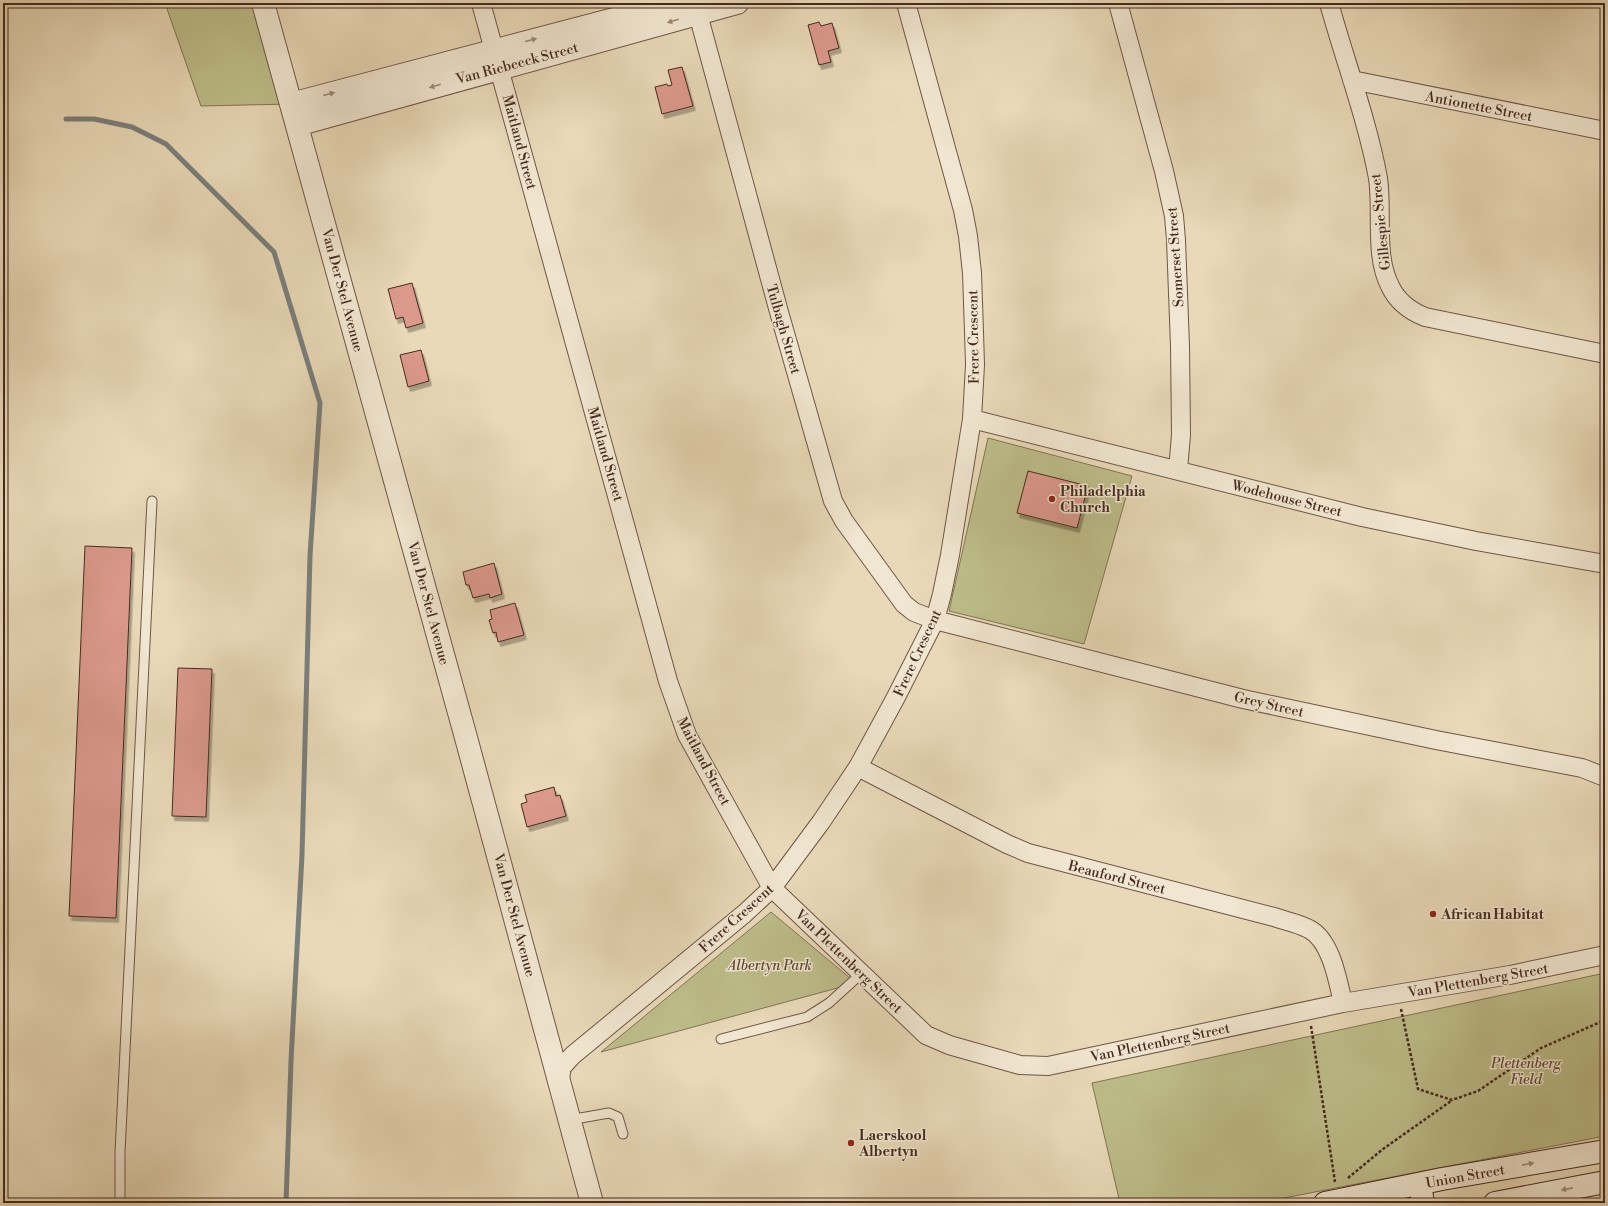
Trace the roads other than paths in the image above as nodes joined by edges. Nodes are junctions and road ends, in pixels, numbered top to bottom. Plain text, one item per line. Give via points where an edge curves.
1 (263, 3) edge
2 (481, 3) edge
3 (675, 3) edge
4 (737, 3) edge
5 (906, 3) edge
6 (1118, 3) edge
7 (1329, 3) edge
8 (696, 8) edge
9 (496, 59) junction
10 (1352, 80) junction
11 (294, 115) junction
12 (1605, 131) edge
13 (1605, 354) edge
14 (972, 419) junction
15 (1178, 470) junction
16 (152, 501) dead end
17 (1605, 564) edge
18 (934, 620) junction
19 (858, 767) junction
20 (1605, 776) edge
21 (772, 888) junction
22 (1605, 955) edge
23 (862, 973) junction
24 (1343, 1003) junction
25 (721, 1039) dead end
26 (559, 1084) junction
27 (569, 1120) junction
28 (623, 1134) dead end
29 (1605, 1151) edge
30 (1605, 1182) edge
31 (1421, 1193) edge
32 (1332, 1197) edge
33 (120, 1203) edge
34 (592, 1203) edge
35 (1495, 1203) edge

1 - 11 street, Van Der Stel Avenue
2 - 9 street, Maitland Street
9 -> 3 street, Van Riebeeck Street
4 - 8 street, Van Riebeeck Street
5 - 14 street, Frere Crescent via 955,178 968,236 975,364
6 - 15 street, Somerset Street via 1174,216 1180,346 1181,435
7 - 10 street, Gillespie Street
8 -> 9 street, Van Riebeeck Street via 588,45
8 - 18 street, Tulbagh Street via 833,501 844,521 904,604 914,612
9 - 11 street, Van Riebeeck Street
9 - 21 street, Maitland Street via 677,710 687,735
10 - 12 street, Antionette Street
10 - 13 street, Gillespie Street via 1378,179 1383,264 1390,287 1402,303 1425,317
11 - 26 street, Van Der Stel Avenue
14 - 15 street, Wodehouse Street
14 - 18 street, Frere Crescent via 950,555
15 - 17 street, Wodehouse Street via 1362,517
16 - 33 lane via 120,1136
18 - 19 street, Frere Crescent
18 - 20 street, Grey Street via 1243,698 1436,740 1582,768
19 - 21 street, Frere Crescent
19 - 24 street, Beauford Street via 1028,853 1308,928 1326,949 1335,969
21 - 23 street, Van Plettenberg Street
21 - 26 street, Frere Crescent via 573,1055 562,1068
22 - 24 street, Van Plettenberg Street via 1510,975
23 - 24 street, Van Plettenberg Street via 929,1037 1030,1066 1057,1064
23 - 25 lane via 829,1003 807,1017
26 - 27 street, Van Der Stel Avenue
27 - 28 lane via 609,1113 618,1117
27 - 34 street, Van Der Stel Avenue
31 -> 29 street, Union Street
30 -> 35 street
31 - 32 street, Union Street

